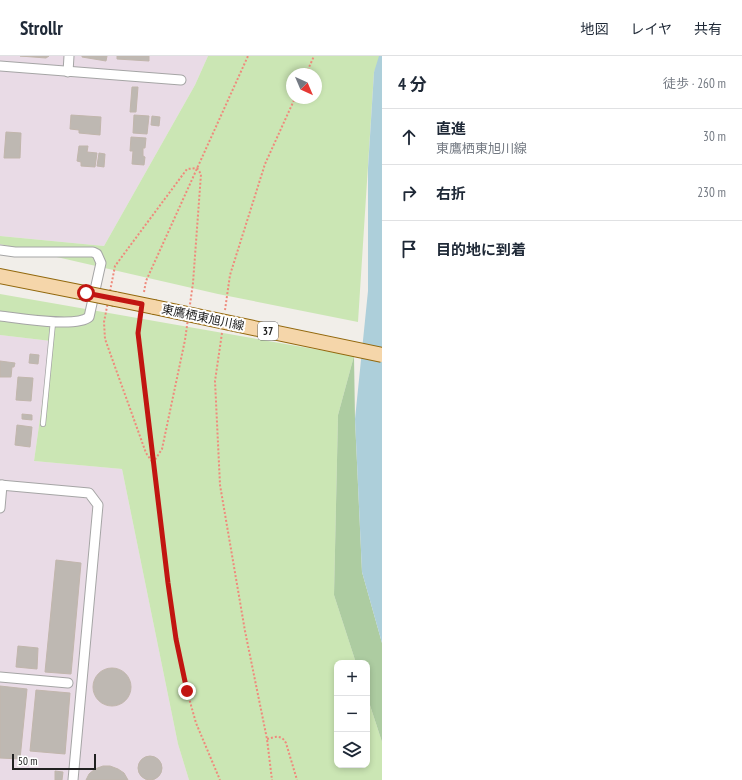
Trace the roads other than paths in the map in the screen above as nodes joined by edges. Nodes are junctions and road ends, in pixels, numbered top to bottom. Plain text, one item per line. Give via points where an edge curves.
1 (69, 56) edge
2 (0, 66) edge
3 (68, 72) junction
4 (181, 80) dead end
5 (0, 250) edge
6 (0, 276) edge
7 (0, 316) edge
8 (53, 322) junction
9 (382, 354) edge
10 (42, 424) dead end
11 (1, 485) edge
12 (0, 508) edge
13 (0, 677) edge
14 (68, 683) dead end
15 (73, 780) edge

1 - 3 street
2 - 3 street
3 - 4 street
5 - 8 street via 89,251 97,254 101,263 89,317 82,321
6 - 9 main road, 東鷹栖東旭川線 / 37, bridge
7 - 8 street
8 - 10 lane
11 - 12 street
11 - 15 street via 89,493 98,505
13 - 14 street

